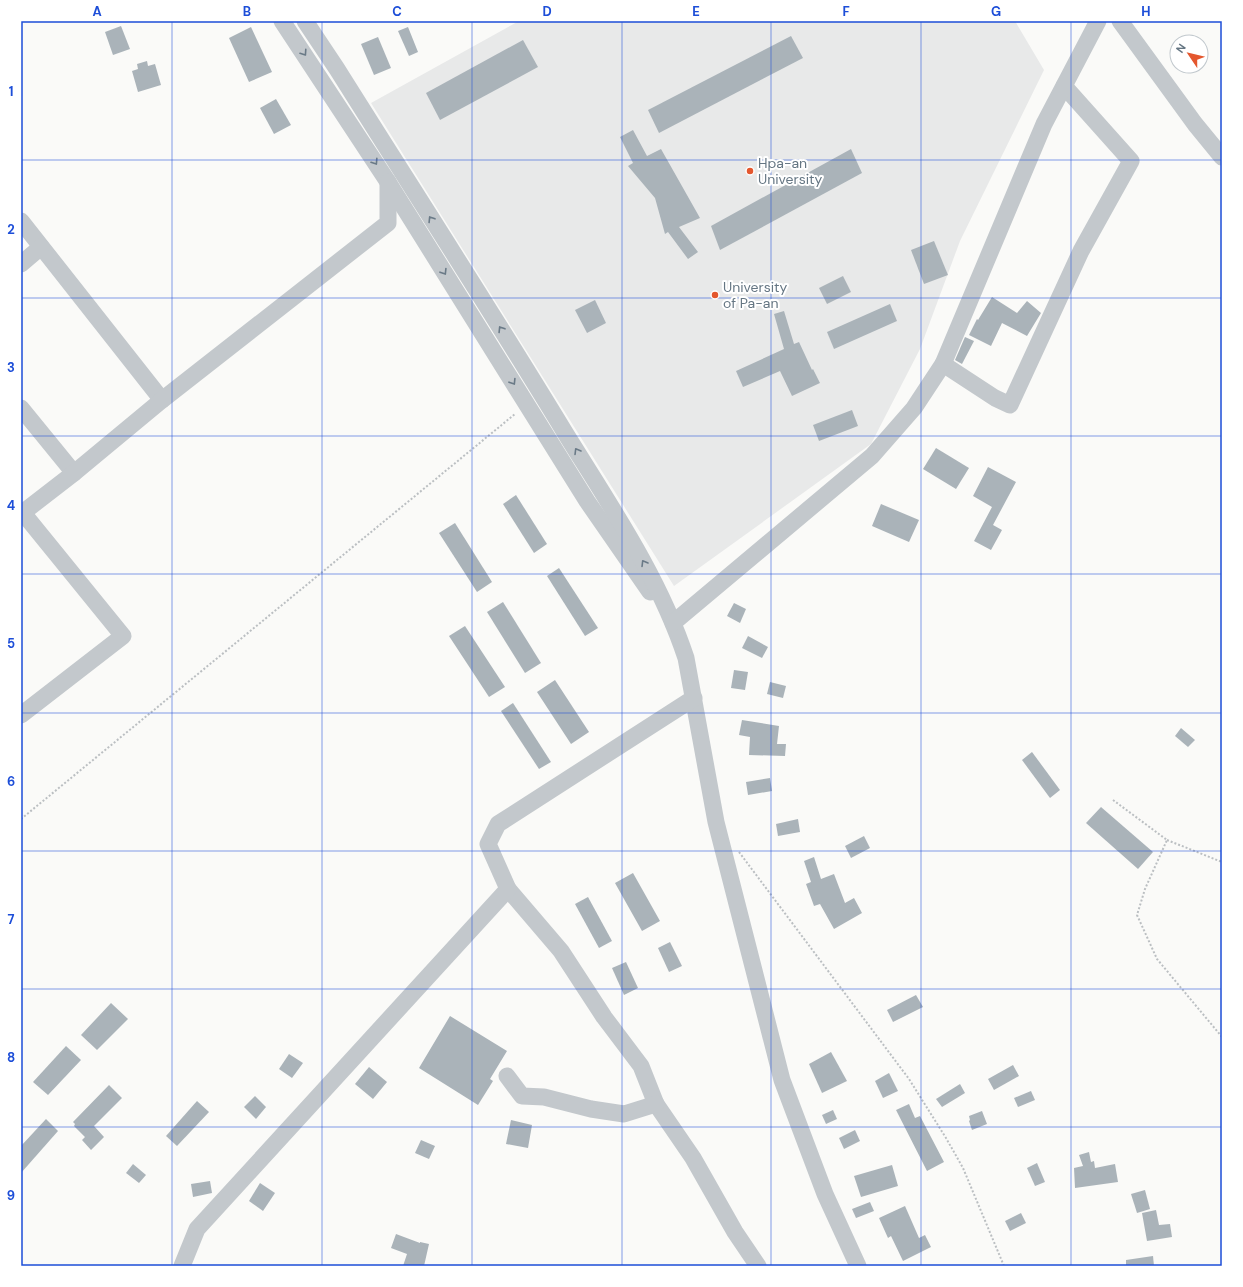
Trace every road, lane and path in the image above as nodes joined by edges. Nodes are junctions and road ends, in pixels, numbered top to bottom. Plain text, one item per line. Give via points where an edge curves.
1 (282, 21) edge
2 (305, 21) edge
3 (1098, 21) edge
4 (1120, 21) edge
5 (337, 69) junction
6 (321, 79) junction
7 (1064, 86) junction
8 (1222, 157) edge
9 (402, 173) junction
10 (388, 182) junction
11 (21, 221) edge
12 (42, 247) junction
13 (21, 264) edge
14 (481, 298) junction
15 (466, 306) junction
16 (943, 364) junction
17 (162, 400) junction
18 (527, 405) junction
19 (21, 408) edge
20 (74, 473) junction
21 (602, 492) junction
22 (588, 501) junction
23 (22, 514) edge
24 (673, 623) junction
25 (694, 698) junction
26 (21, 715) edge
27 (1113, 800) dead end
28 (21, 819) edge
29 (1167, 840) junction
30 (735, 846) dead end
31 (1222, 862) edge
32 (508, 889) junction
33 (1222, 1037) edge
34 (507, 1076) dead end
35 (656, 1104) junction
36 (182, 1266) edge
37 (758, 1266) edge
38 (858, 1266) edge
39 (1004, 1266) edge

1 -> 6 street
2 - 5 street
3 - 7 street
4 - 8 street
5 - 6 street
5 - 9 street
6 -> 10 street
7 - 16 street via 1044,124
7 - 16 street via 1131,161 1080,251 1010,405
9 - 10 street
14 -> 9 street
10 -> 15 street
10 - 17 street via 388,224
11 - 12 street
12 - 13 street
12 - 17 street
14 - 15 street
21 -> 14 street
15 -> 18 street
16 - 24 street via 914,408 872,456
17 - 20 street
18 - 22 street
18 - 28 path
19 - 20 street
20 - 23 street
21 - 22 street
24 -> 21 street via 649,572
22 - 24 street
23 - 26 street via 123,636
24 - 25 street via 686,658
25 - 32 street via 498,824 488,844
25 - 38 street via 716,822 782,1080 824,1194
27 - 29 path
29 - 31 path
29 - 33 path via 1145,889 1137,915 1157,959
30 - 39 path via 909,1079 963,1168
32 - 35 street via 561,952 604,1017 641,1066
32 - 36 street via 197,1229
34 - 35 street via 522,1096 544,1097 591,1109 624,1114
35 - 37 street via 693,1158 735,1232

